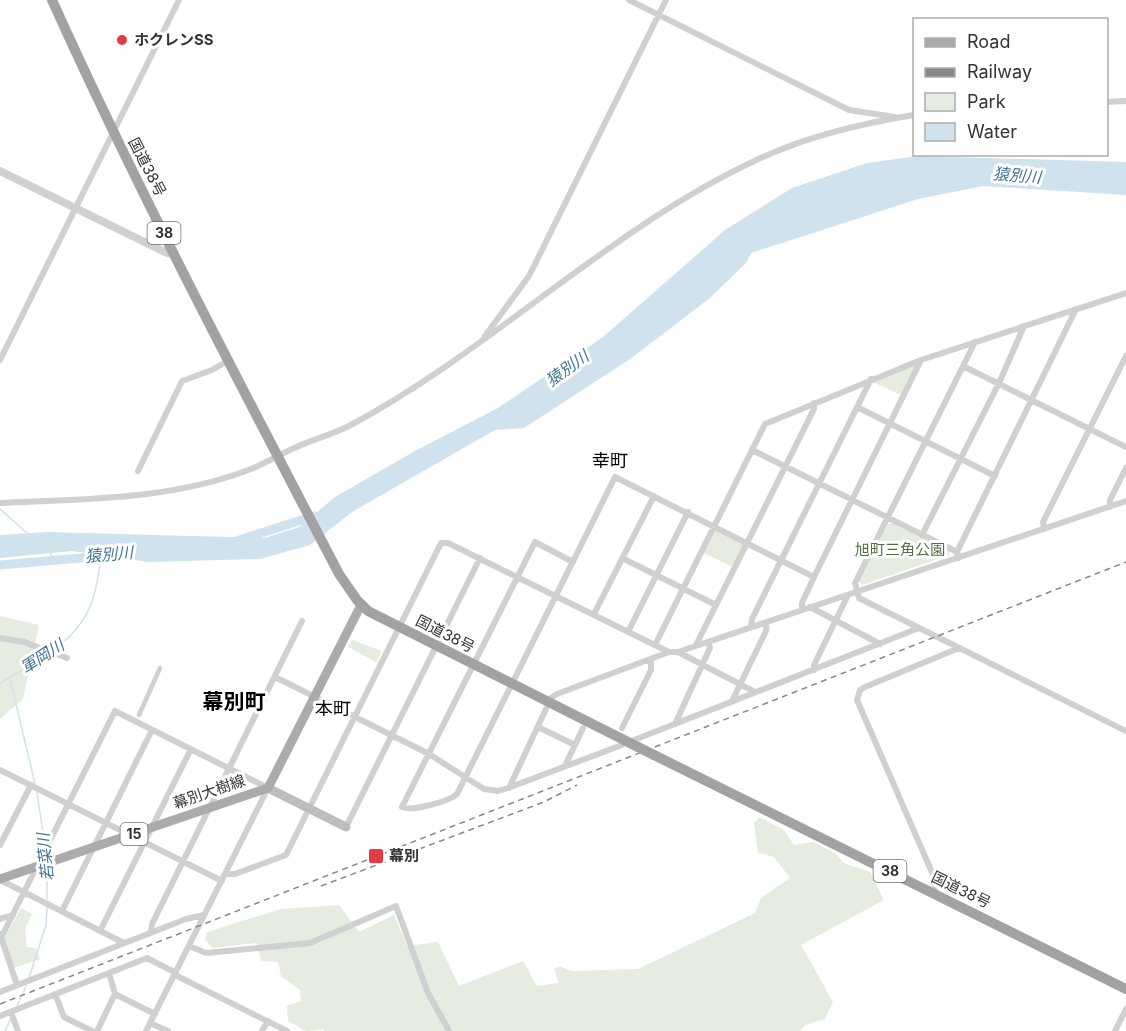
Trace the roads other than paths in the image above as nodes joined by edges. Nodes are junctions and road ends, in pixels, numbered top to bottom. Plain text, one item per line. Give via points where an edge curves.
1 (52, 0) edge
2 (179, 0) edge
3 (629, 0) edge
4 (666, 0) edge
5 (658, 15) junction
6 (1126, 101) edge
7 (1108, 102) edge
8 (913, 115) edge
9 (898, 118) junction
10 (113, 132) junction
11 (0, 171) edge
12 (76, 209) junction
13 (175, 254) junction
14 (1126, 293) edge
15 (1076, 309) junction
16 (1024, 327) junction
17 (481, 341) junction
18 (975, 342) junction
19 (1126, 356) edge
20 (0, 360) edge
21 (230, 360) junction
22 (921, 360) junction
23 (963, 366) junction
24 (871, 378) junction
25 (999, 383) junction
26 (1033, 400) junction
27 (814, 403) junction
28 (857, 407) junction
29 (891, 424) junction
30 (1090, 429) junction
31 (926, 441) junction
32 (1126, 447) edge
33 (752, 450) junction
34 (961, 459) junction
35 (280, 461) junction
36 (786, 466) junction
37 (1126, 468) edge
38 (138, 471) dead end
39 (995, 476) junction
40 (819, 483) junction
41 (654, 496) junction
42 (853, 500) junction
43 (1126, 501) edge
44 (0, 502) edge
45 (1110, 507) junction
46 (688, 512) junction
47 (887, 518) junction
48 (714, 526) junction
49 (1044, 529) junction
50 (922, 535) junction
51 (747, 543) junction
52 (958, 555) junction
53 (480, 558) junction
54 (622, 558) junction
55 (781, 559) junction
56 (573, 562) junction
57 (656, 575) junction
58 (518, 576) junction
59 (814, 577) junction
60 (683, 589) junction
61 (852, 593) junction
62 (556, 596) junction
63 (361, 605) junction
64 (716, 605) junction
65 (810, 608) junction
66 (802, 610) junction
67 (594, 614) junction
68 (302, 621) dead end
69 (836, 621) junction
70 (767, 622) junction
71 (398, 626) junction
72 (751, 627) junction
73 (919, 628) junction
74 (628, 632) junction
75 (0, 638) edge
76 (708, 642) junction
77 (880, 644) junction
78 (655, 645) junction
79 (696, 645) junction
80 (435, 646) junction
81 (959, 648) junction
82 (669, 652) junction
83 (678, 652) junction
84 (67, 658) dead end
85 (651, 660) junction
86 (474, 665) junction
87 (702, 665) junction
88 (160, 668) dead end
89 (814, 670) junction
90 (275, 677) junction
91 (512, 684) junction
92 (740, 684) junction
93 (755, 692) junction
94 (314, 696) junction
95 (732, 701) junction
96 (546, 705) junction
97 (139, 715) dead end
98 (353, 716) junction
99 (675, 724) junction
100 (538, 727) junction
101 (583, 728) dead end
102 (622, 728) dead end
103 (152, 730) junction
104 (1126, 731) edge
105 (391, 735) junction
106 (636, 743) junction
107 (575, 745) junction
108 (622, 745) dead end
109 (190, 749) junction
110 (429, 754) junction
111 (565, 766) junction
112 (228, 768) junction
113 (0, 770) edge
114 (465, 777) junction
115 (31, 785) junction
116 (268, 788) junction
117 (508, 789) junction
118 (68, 804) junction
119 (210, 808) junction
120 (308, 808) junction
121 (106, 823) junction
122 (346, 827) joint
123 (152, 828) junction
124 (131, 835) junction
125 (145, 842) junction
126 (0, 845) edge
127 (95, 847) junction
128 (182, 861) junction
129 (39, 866) junction
130 (224, 877) junction
131 (0, 880) edge
132 (25, 893) junction
133 (935, 894) junction
134 (62, 912) junction
135 (13, 915) junction
136 (204, 915) junction
137 (0, 919) edge
138 (100, 931) junction
139 (151, 932) junction
140 (1, 936) edge
141 (124, 943) junction
142 (189, 946) junction
143 (3, 955) edge
144 (109, 973) junction
145 (175, 974) junction
146 (17, 985) junction
147 (1126, 988) edge
148 (0, 992) edge
149 (55, 994) junction
150 (115, 994) junction
151 (1126, 1009) edge
152 (11, 1012) junction
153 (155, 1014) junction
154 (0, 1016) edge
155 (268, 1021) junction
156 (150, 1023) junction
157 (18, 1031) edge
158 (92, 1031) edge
159 (97, 1031) edge
160 (146, 1031) edge
161 (168, 1031) edge
162 (262, 1031) edge
163 (287, 1031) edge
164 (449, 1031) edge
165 (1115, 1031) edge

1 - 10 highway, 国道38号 / 38
2 - 10 street
3 - 5 street
4 - 5 street
5 - 9 street via 849,110
5 - 17 street via 529,276
6 - 7 street
8 - 9 street
9 - 17 street via 793,146 737,169 599,254
10 - 12 street
10 - 13 highway, 国道38号 / 38
11 - 12 street
12 - 13 street
12 - 20 street
13 - 21 highway, 国道38号 / 38
14 - 15 street
15 - 16 street
15 - 26 street
16 - 18 street
16 - 25 street
17 - 35 street via 381,408 286,451
18 - 22 street
18 - 23 street
19 - 30 street
21 - 35 highway, 国道38号 / 38
21 - 38 street via 182,381
22 - 24 street
22 - 29 street
23 - 25 street
23 - 31 street
24 - 27 street
24 - 28 street
25 - 26 street
25 - 34 street
26 - 30 street
26 - 39 street
27 - 33 street via 765,424
27 - 36 street
28 - 29 street
28 - 40 street
29 - 31 street
29 - 42 street
30 - 32 street
30 - 49 street via 1043,522
31 - 34 street
31 - 47 street
33 - 36 street
33 - 48 street
34 - 39 street
34 - 50 street
35 - 44 street via 158,492
35 - 63 highway, 国道38号 / 38 via 339,574
36 - 40 street
36 - 51 street
37 - 45 street
39 - 52 street
40 - 42 street
40 - 55 street
41 - 46 street
41 - 54 street
41 - 56 street via 615,477
42 - 47 street
42 - 59 street
43 - 45 street
45 - 49 street
46 - 48 street
46 - 57 street
47 - 50 street
47 - 61 street
48 - 51 street
48 - 60 street
49 - 52 street
50 - 52 street
51 - 55 street
51 - 64 street
52 - 61 street
53 - 58 street
53 - 71 street via 441,543
53 - 80 street
54 - 57 street
54 - 67 street
55 - 59 street
55 - 72 street
56 - 58 street via 535,542
56 - 62 street
57 - 60 street
57 - 74 street
58 - 62 street
58 - 86 street
59 - 66 street
60 - 64 street
60 - 78 street
61 - 65 street
61 - 69 street
61 - 73 street
62 - 67 street
62 - 91 street
63 - 71 highway, 国道38号 / 38
63 - 94 main road, 幕別大樹線
64 - 79 street
65 - 66 street
65 - 69 street
66 - 70 street
67 - 74 street
68 - 90 street
69 - 77 street
69 - 89 street
70 - 72 street
70 - 92 street
71 - 80 highway, 国道38号 / 38
71 - 98 street
72 - 76 street
73 - 77 street
73 - 81 street
74 - 78 street
75 - 84 street via 24,642
76 - 79 street
76 - 87 street via 710,648
77 - 89 street
78 - 82 street
79 - 83 street
80 - 86 highway, 国道38号 / 38
80 - 105 street
81 - 104 street
81 - 133 street via 865,687 857,700 934,877
82 - 83 street
82 - 85 street
83 - 87 street
85 - 96 street via 588,682
85 - 102 street via 651,670
86 - 91 highway, 国道38号 / 38
86 - 110 street
87 - 92 street
87 - 99 street
88 - 97 street
89 - 93 street
90 - 94 street
90 - 112 street
91 - 96 highway, 国道38号 / 38
91 - 114 street
92 - 93 street
92 - 95 street
93 - 95 street
94 - 98 street
94 - 116 main road, 幕別大樹線
95 - 99 street
96 - 100 street
96 - 106 highway, 国道38号 / 38
98 - 105 street
98 - 120 street
99 - 106 street
100 - 107 street
100 - 117 street
101 - 107 street
103 - 109 street
103 - 118 street via 115,711
103 - 121 street
105 - 110 street
105 - 122 street
106 - 133 highway, 国道38号 / 38, bridge
107 - 111 street
108 - 111 street
109 - 112 street
109 - 123 street
110 - 114 street
110 - 114 street via 402,807 407,810 453,798
111 - 117 street
112 - 116 street
112 - 119 street
113 - 115 street
114 - 117 street via 491,791
115 - 118 street
115 - 126 street
116 - 119 main road, 幕別大樹線 / 15
116 - 120 main road
116 - 130 street
118 - 121 street
118 - 129 street
119 - 123 main road, 幕別大樹線 / 15
119 - 128 street
120 - 122 main road
120 - 130 street via 286,855
121 - 124 street
121 - 127 street
123 - 124 main road, 幕別大樹線 / 15
123 - 125 street
124 - 125 street
124 - 127 main road, 幕別大樹線 / 15
125 - 128 street
125 - 138 street
127 - 129 main road, 幕別大樹線 / 15
127 - 134 street
128 - 130 street
128 - 139 street
129 - 131 main road, 幕別大樹線 / 15
129 - 132 street
130 - 136 street
131 - 132 street
132 - 134 street
132 - 135 street
133 - 147 highway, 国道38号 / 38
134 - 138 street
135 - 137 street
135 - 140 street
136 - 139 street
136 - 142 street
138 - 141 street
139 - 141 street
140 - 143 street
141 - 146 street
142 - 145 street
142 - 164 street via 206,953 310,943 396,906 428,993
143 - 146 street
144 - 145 street via 147,958
144 - 149 street
144 - 150 street
145 - 153 street
145 - 155 street
146 - 148 street
149 - 152 street
149 - 158 street via 64,1017
150 - 153 street
150 - 159 street
151 - 165 street
152 - 154 street
152 - 157 street
153 - 156 street
155 - 162 street
155 - 163 street
156 - 160 street
156 - 161 street

